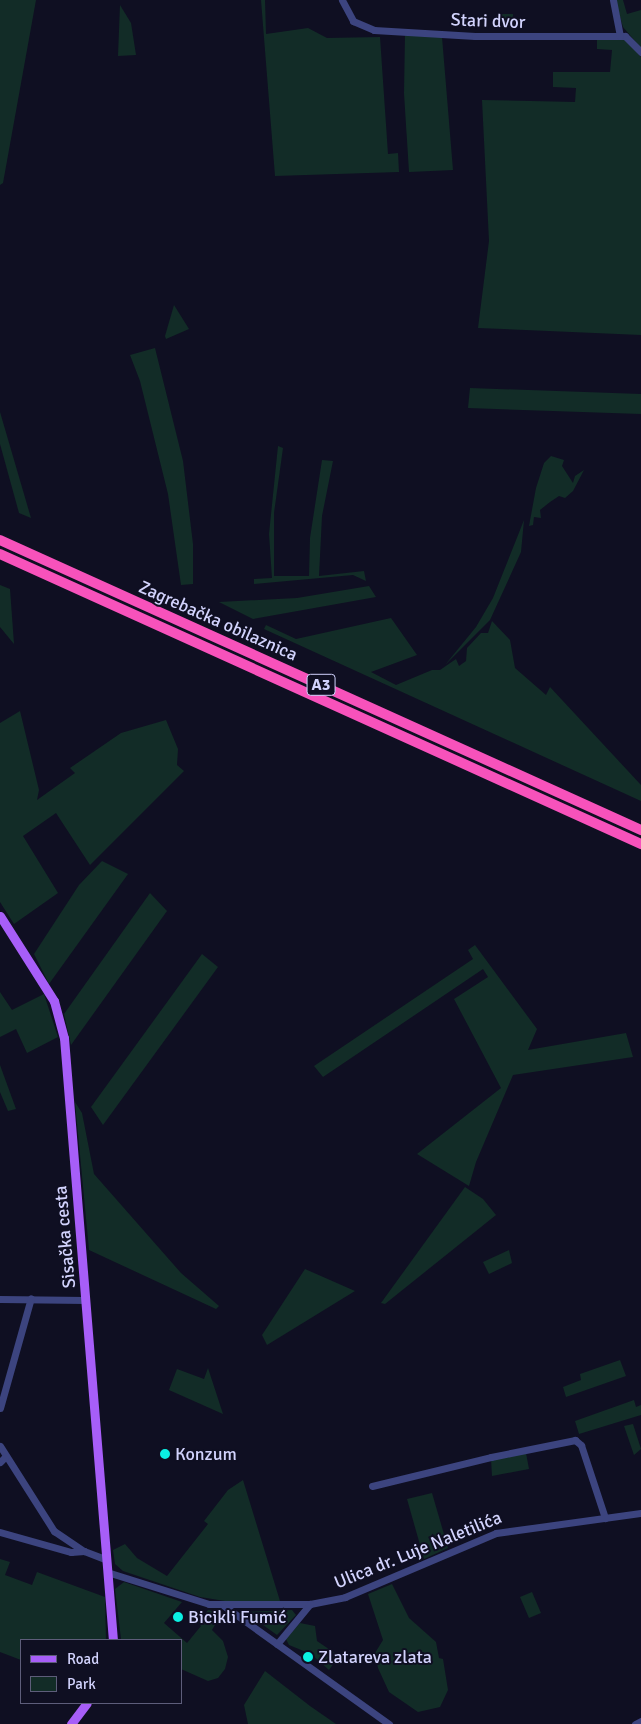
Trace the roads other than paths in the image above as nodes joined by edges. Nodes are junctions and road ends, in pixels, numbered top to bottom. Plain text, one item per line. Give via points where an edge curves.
1 (342, 0) edge
2 (613, 0) edge
3 (620, 35) junction
4 (641, 52) edge
5 (0, 540) edge
6 (0, 554) edge
7 (641, 830) edge
8 (641, 844) edge
9 (0, 916) edge
10 (31, 1298) junction
11 (0, 1299) edge
12 (86, 1300) junction
13 (0, 1408) edge
14 (0, 1446) edge
15 (6, 1456) junction
16 (0, 1462) edge
17 (372, 1486) dead end
18 (641, 1513) edge
19 (605, 1518) junction
20 (0, 1532) edge
21 (84, 1551) junction
22 (106, 1559) junction
23 (107, 1572) junction
24 (310, 1604) junction
25 (223, 1606) junction
26 (113, 1639) edge
27 (277, 1644) junction
28 (87, 1704) edge
29 (641, 1721) edge
30 (71, 1724) edge
31 (389, 1724) edge
32 (635, 1724) edge

1 - 3 street, Stari dvor via 353,21 374,30 475,36
2 - 3 street
3 - 4 street via 632,39
5 - 7 highway, Zagrebačka obilaznica / A3
6 - 8 highway, Zagrebačka obilaznica / A3
9 - 12 main road, Sisačka cesta via 54,1000 62,1026
10 - 11 street
10 - 12 street
10 - 13 street
12 - 22 main road, Sisačka cesta
14 - 15 street
15 - 16 street
15 - 21 street via 54,1531
17 - 19 street via 491,1456 576,1440 581,1446
18 - 19 street, Ulica dr. Luje Naletilića
19 - 24 street, Ulica dr. Luje Naletilića via 496,1533 345,1597
20 - 21 street via 71,1552
21 - 22 street
22 - 23 main road, Sisačka cesta
23 - 25 street, Ulica dr. Luje Naletilića
23 - 26 main road
24 - 25 street, Ulica dr. Luje Naletilića
24 - 27 street
25 - 27 street
27 - 31 street
28 - 30 main road
29 - 32 street

